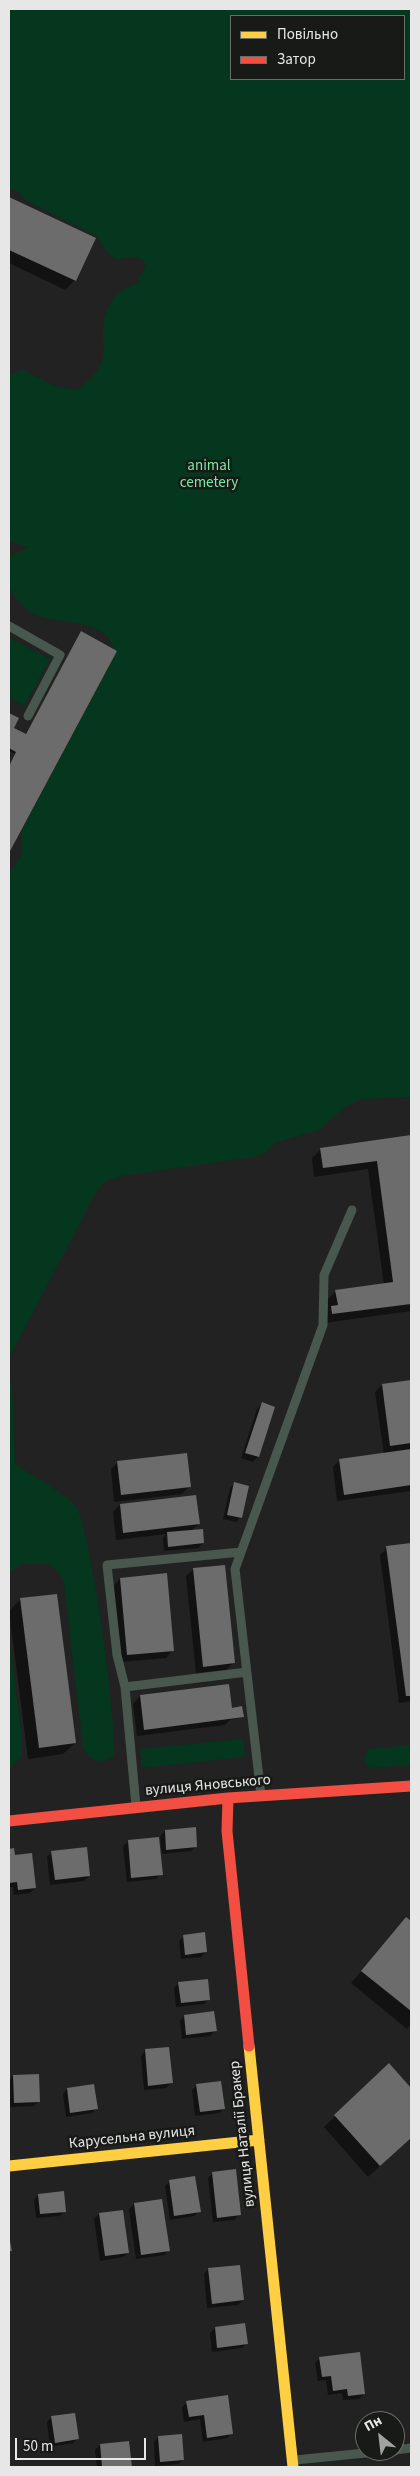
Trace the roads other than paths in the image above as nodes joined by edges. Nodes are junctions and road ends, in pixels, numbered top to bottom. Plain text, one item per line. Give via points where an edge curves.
1 (9, 626) edge
2 (28, 716) dead end
3 (352, 1210) dead end
4 (241, 1552) junction
5 (247, 1672) junction
6 (125, 1687) junction
7 (411, 1786) edge
8 (261, 1796) junction
9 (228, 1798) junction
10 (136, 1808) junction
11 (9, 1821) edge
12 (259, 2140) junction
13 (9, 2166) edge
14 (355, 2455) edge
15 (292, 2464) edge

1 - 2 lane via 60,655
3 - 4 lane via 324,1275 323,1325
4 - 5 lane via 235,1570
4 - 6 lane via 108,1565 117,1655
5 - 6 lane
5 - 8 lane
6 - 10 lane
7 - 8 street, вулиця Яновського
8 - 9 street, вулиця Яновського
9 - 10 street, вулиця Яновського
9 - 12 street, вулиця Наталії Бракер via 228,1831
10 - 11 street, вулиця Яновського
12 - 13 street, Карусельна вулиця
12 - 15 street, вулиця Наталії Бракер
14 - 15 lane

